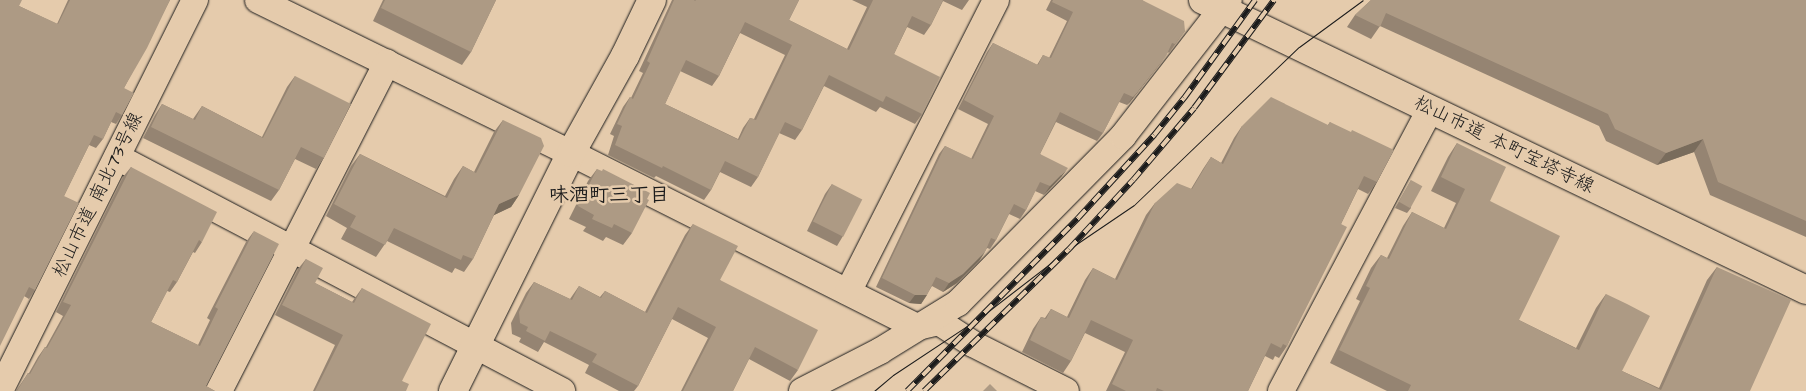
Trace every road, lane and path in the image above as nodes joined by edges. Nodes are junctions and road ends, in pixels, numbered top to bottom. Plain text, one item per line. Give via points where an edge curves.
1 (195, 0) edge
2 (258, 0) edge
3 (652, 0) edge
4 (996, 0) edge
5 (1218, 3) edge
6 (387, 63) junction
7 (1430, 110) junction
8 (571, 153) junction
9 (117, 157) junction
10 (292, 248) junction
11 (1806, 290) edge
12 (848, 292) junction
13 (917, 327) junction
14 (476, 345) junction
15 (1052, 388) edge
16 (0, 391) edge
17 (219, 391) edge
18 (453, 391) edge
19 (562, 391) edge
20 (802, 391) edge
21 (1281, 391) edge

1 - 9 street, 松山市道 南北73号線
2 - 6 street
3 - 8 street
4 - 12 street
5 - 7 street, 松山市道 本町宝塔寺線
5 - 13 street via 1123,136 958,303
6 - 8 street
6 - 10 street
7 - 11 street, 松山市道 本町宝塔寺線
7 - 21 street
8 - 12 street
8 - 14 street
9 - 10 street
9 - 16 street, 松山市道 南北73号線
10 - 14 street
10 - 17 street
12 - 13 street
13 - 15 street via 940,322
13 - 20 street via 880,351
14 - 18 street
14 - 19 street

